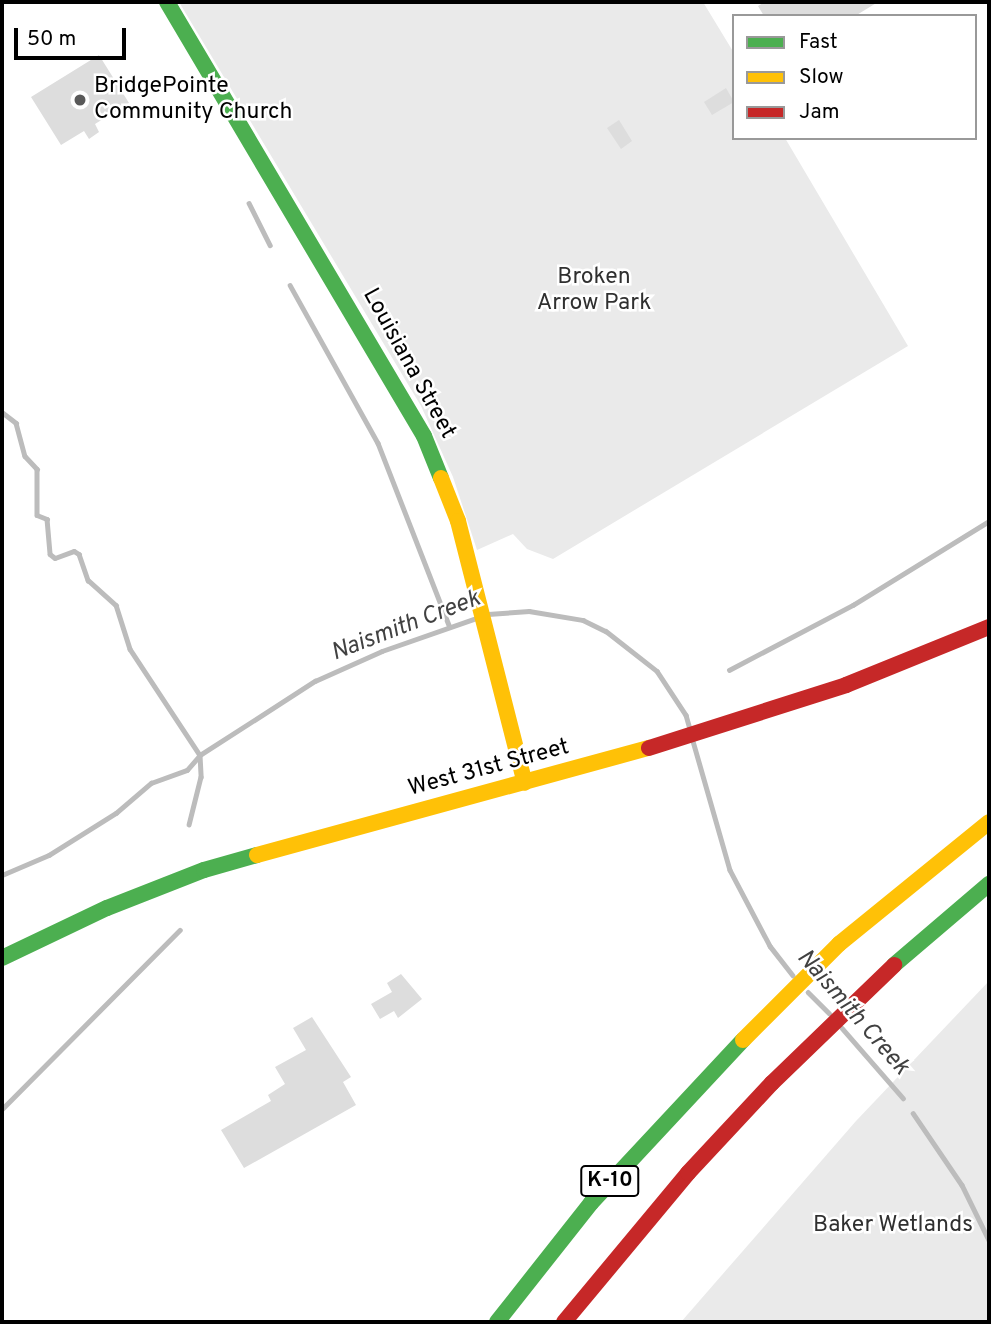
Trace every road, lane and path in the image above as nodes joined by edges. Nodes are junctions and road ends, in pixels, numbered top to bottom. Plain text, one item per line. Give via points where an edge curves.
1 (167, 2) edge
2 (989, 627) edge
3 (524, 783) junction
4 (989, 822) edge
5 (989, 884) edge
6 (2, 958) edge
7 (497, 1322) edge
8 (564, 1322) edge

1 - 3 main road, Louisiana Street via 408,404 448,494 471,568
2 - 3 main road, West 31st Street via 760,714
3 - 6 main road, West 31st Street via 204,870 107,908
4 - 7 main road, K-10 via 839,944 734,1050 591,1203
5 - 8 main road, K-10 via 868,987 772,1083 664,1200

